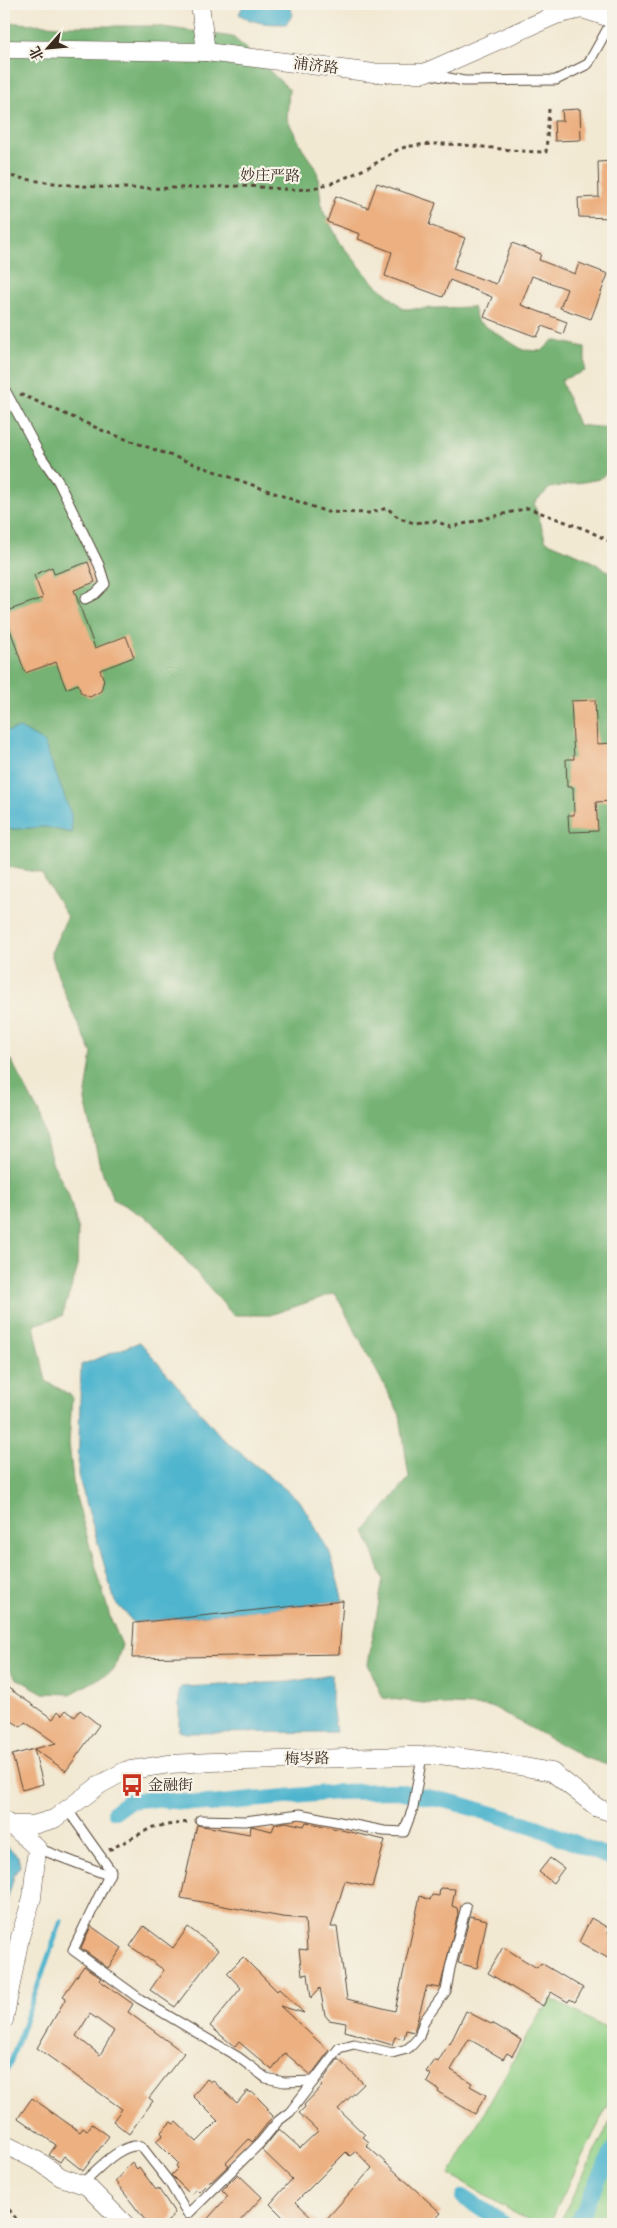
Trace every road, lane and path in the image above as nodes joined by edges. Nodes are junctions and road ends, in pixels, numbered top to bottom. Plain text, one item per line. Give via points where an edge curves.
1 (200, 4) edge
2 (613, 19) edge
3 (4, 48) edge
4 (206, 52) junction
5 (424, 73) junction
6 (549, 109) dead end
7 (4, 176) edge
8 (4, 388) edge
9 (16, 392) dead end
10 (613, 543) edge
11 (86, 599) dead end
12 (422, 1756) junction
13 (67, 1809) junction
14 (613, 1813) edge
15 (200, 1820) joint
16 (8, 1823) edge
17 (37, 1848) junction
18 (99, 1855) junction
19 (108, 1875) junction
20 (466, 1907) dead end
21 (4, 2020) edge
22 (314, 2081) junction
23 (4, 2144) edge
24 (80, 2185) junction
25 (4, 2203) edge
26 (20, 2224) edge
27 (126, 2224) edge

1 - 4 street
2 - 5 street, 浦济路 via 582,9 556,15
2 - 5 lane via 588,64 556,80 464,80
3 - 4 street, 浦济路
4 - 5 street, 浦济路 via 374,73
6 - 7 path, 妙庄严路 via 546,152 447,143 404,147 351,176 306,189 243,186 182,190 104,189
8 - 11 lane via 40,455 58,481 98,565 105,584
9 - 10 path via 106,432 327,512 370,513 387,508 399,518 414,523 435,521 451,527 528,508
12 - 13 street, 梅岑路 via 169,1764 125,1771
12 - 14 street, 梅岑路 via 497,1762 552,1772 598,1808
12 - 15 lane via 413,1808 404,1832 300,1814 245,1821
13 - 16 street, 梅岑路 via 54,1819 32,1825
13 - 18 lane
15 - 18 path via 153,1827
16 - 17 street
17 - 19 lane
17 - 21 street via 32,1898 20,1937
18 - 19 lane via 110,1871
19 - 22 lane via 72,1950 140,1999 266,2078 284,2082
20 - 22 lane via 446,1991 424,2021 419,2037 407,2050 392,2053 354,2044 339,2048
22 - 24 lane via 290,2112 188,2214 169,2182 141,2146 133,2145 120,2152
23 - 24 street
24 - 27 street via 87,2186
25 - 26 path

